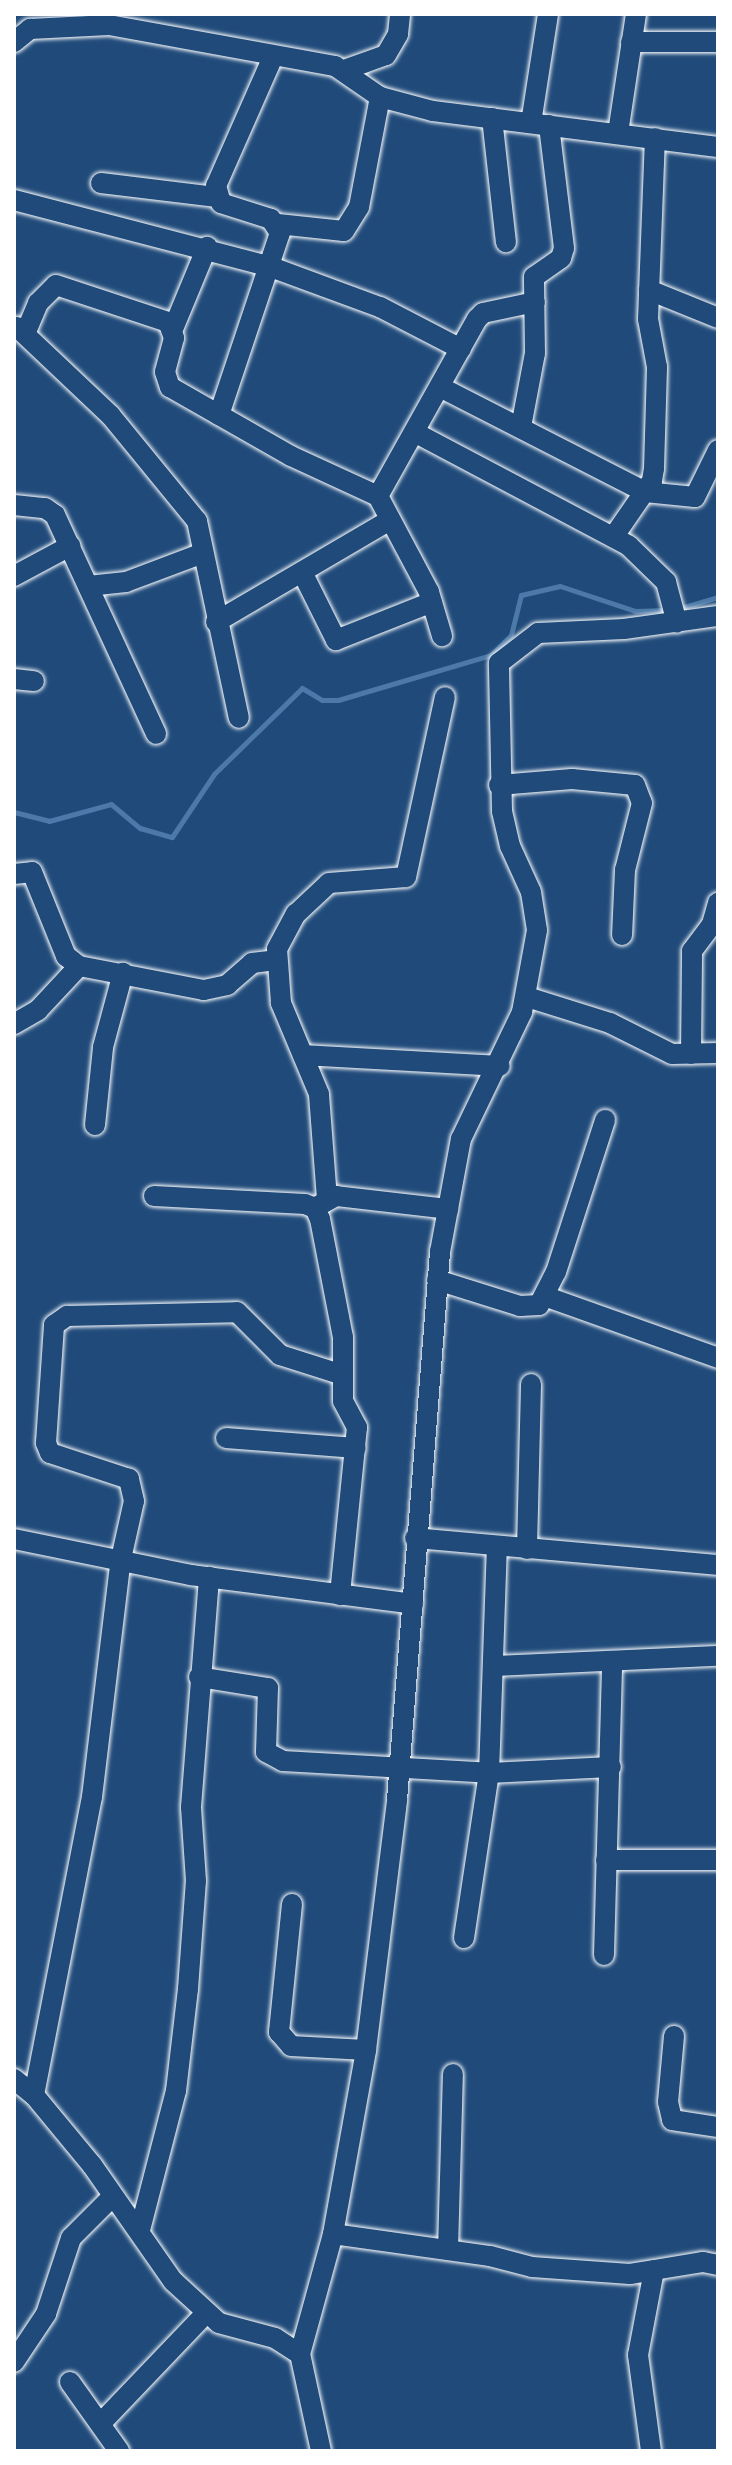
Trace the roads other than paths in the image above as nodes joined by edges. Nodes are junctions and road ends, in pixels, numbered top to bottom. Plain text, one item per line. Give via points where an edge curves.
1 (400, 14) edge
2 (548, 14) edge
3 (636, 14) edge
4 (84, 20) edge
5 (38, 21) edge
6 (14, 42) edge
7 (631, 42) junction
8 (718, 42) edge
9 (273, 57) junction
10 (347, 69) junction
11 (380, 97) junction
12 (492, 118) junction
13 (540, 124) junction
14 (618, 133) junction
15 (655, 138) junction
16 (718, 147) edge
17 (101, 183) dead end
18 (217, 197) junction
19 (14, 200) edge
20 (278, 224) junction
21 (506, 242) dead end
22 (207, 247) junction
23 (271, 267) junction
24 (649, 290) junction
25 (535, 302) junction
26 (718, 318) edge
27 (20, 329) edge
28 (173, 329) junction
29 (461, 349) junction
30 (440, 387) junction
31 (219, 415) junction
32 (521, 427) junction
33 (414, 432) junction
34 (718, 450) edge
35 (645, 492) junction
36 (378, 496) junction
37 (14, 505) edge
38 (390, 520) junction
39 (614, 536) junction
40 (70, 546) junction
41 (203, 553) junction
42 (303, 574) junction
43 (14, 576) edge
44 (88, 586) junction
45 (432, 602) junction
46 (718, 616) edge
47 (676, 619) junction
48 (216, 622) junction
49 (442, 636) dead end
50 (445, 697) dead end
51 (239, 718) dead end
52 (156, 734) dead end
53 (499, 785) junction
54 (14, 874) edge
55 (718, 903) edge
56 (622, 935) dead end
57 (276, 960) junction
58 (79, 966) junction
59 (123, 973) junction
60 (527, 997) junction
61 (14, 1024) edge
62 (718, 1053) edge
63 (691, 1054) junction
64 (303, 1055) junction
65 (500, 1066) junction
66 (605, 1120) dead end
67 (95, 1125) dead end
68 (154, 1196) dead end
69 (321, 1203) junction
70 (448, 1209) junction
71 (437, 1280) junction
72 (547, 1297) junction
73 (718, 1358) edge
74 (343, 1375) junction
75 (531, 1384) dead end
76 (226, 1438) dead end
77 (356, 1448) junction
78 (415, 1538) junction
79 (14, 1539) edge
80 (497, 1546) junction
81 (527, 1549) junction
82 (121, 1559) junction
83 (718, 1565) edge
84 (209, 1577) junction
85 (340, 1595) junction
86 (413, 1604) junction
87 (718, 1656) edge
88 (612, 1662) junction
89 (494, 1666) junction
90 (199, 1677) junction
91 (611, 1767) junction
92 (399, 1771) junction
93 (489, 1773) junction
94 (606, 1860) junction
95 (718, 1860) edge
96 (292, 1904) dead end
97 (464, 1938) dead end
98 (604, 1955) dead end
99 (674, 2036) dead end
100 (366, 2050) junction
101 (453, 2074) dead end
102 (14, 2079) edge
103 (34, 2095) junction
104 (718, 2127) edge
105 (112, 2197) junction
106 (140, 2230) junction
107 (333, 2234) junction
108 (448, 2250) junction
109 (718, 2265) edge
110 (654, 2270) junction
111 (206, 2313) junction
112 (300, 2354) junction
113 (14, 2362) edge
114 (70, 2382) dead end
115 (101, 2423) junction
116 (119, 2451) edge
117 (321, 2451) edge
118 (651, 2451) edge

1 - 10 street via 398,34 386,55
2 - 13 street
3 - 7 street
4 - 5 street
4 - 9 street
5 - 6 street
7 - 8 street
7 - 14 street
9 - 10 street
9 - 18 street via 218,177
10 - 11 street
11 - 12 street
11 - 20 street via 359,207 344,231
12 - 13 street
12 - 21 street
13 - 14 street
13 - 25 street via 564,248 561,258 536,272
14 - 15 street
15 - 16 street
15 - 24 street
17 - 18 street
18 - 20 street via 230,208
19 - 22 street
20 - 23 street
22 - 23 street
22 - 28 street
23 - 29 street via 380,307
23 - 31 street
24 - 26 street
24 - 35 street via 659,417 654,469
25 - 29 street via 483,313
25 - 32 street via 535,353
27 - 28 street via 56,285 160,317
27 - 41 street via 111,416 187,506 197,521
28 - 31 street via 166,381
29 - 30 street
30 - 32 street
30 - 33 street
31 - 36 street
32 - 35 street
33 - 36 street
33 - 39 street
34 - 35 street via 695,497
35 - 39 street
36 - 38 street
37 - 40 street via 45,508 55,515
38 - 42 street
38 - 45 street
39 - 47 street via 659,573 671,591
40 - 43 street
40 - 44 street
41 - 44 street via 126,582
41 - 48 street
42 - 45 street via 336,640
42 - 48 street
44 - 52 street
45 - 49 street
46 - 47 street
47 - 53 street via 538,633 502,657
48 - 51 street
50 - 57 street via 406,877 391,882 344,880 320,889 296,914
53 - 56 street via 604,778 635,785 642,803 625,870
53 - 60 street via 510,846 537,910
54 - 58 street via 32,872 66,956
55 - 63 street via 712,924 692,951
57 - 59 street via 252,963 227,985 204,990
57 - 64 street via 281,1003
58 - 59 street
58 - 61 street via 38,1010
59 - 67 street via 103,1047
60 - 63 street via 610,1023 672,1054
60 - 65 street
62 - 63 street
64 - 65 street
64 - 69 street via 321,1105
65 - 70 street via 467,1122
66 - 72 street
68 - 69 street
69 - 70 street
69 - 74 street via 343,1337
70 - 71 street
71 - 72 street via 530,1308
71 - 78 street
72 - 73 street
74 - 77 street via 343,1401 357,1427
74 - 82 street via 280,1355 237,1312 58,1319 52,1337 46,1443 58,1458 129,1479 134,1501
75 - 81 street
76 - 77 street
77 - 85 street
78 - 80 street
78 - 86 street
79 - 82 street
80 - 81 street
80 - 89 street
81 - 83 street
82 - 84 street
82 - 103 street via 92,1797
84 - 85 street
84 - 90 street
85 - 86 street
86 - 92 street
87 - 88 street
88 - 89 street
88 - 91 street
89 - 93 street
90 - 92 street via 268,1688 264,1743 272,1756
90 - 106 street via 188,1989 176,2091
91 - 93 street
91 - 94 street
92 - 93 street
92 - 100 street
93 - 97 street
94 - 95 street
94 - 98 street
96 - 100 street via 279,2032 291,2046
99 - 104 street via 668,2102 672,2120
100 - 107 street
101 - 108 street
102 - 103 street
103 - 105 street
105 - 106 street
105 - 113 street via 71,2238 46,2314
106 - 111 street via 173,2281
107 - 108 street
107 - 112 street
108 - 110 street via 581,2273
109 - 110 street via 703,2262
110 - 118 street via 638,2355
111 - 112 street via 234,2330 275,2338
111 - 115 street
112 - 117 street
114 - 115 street
115 - 116 street

